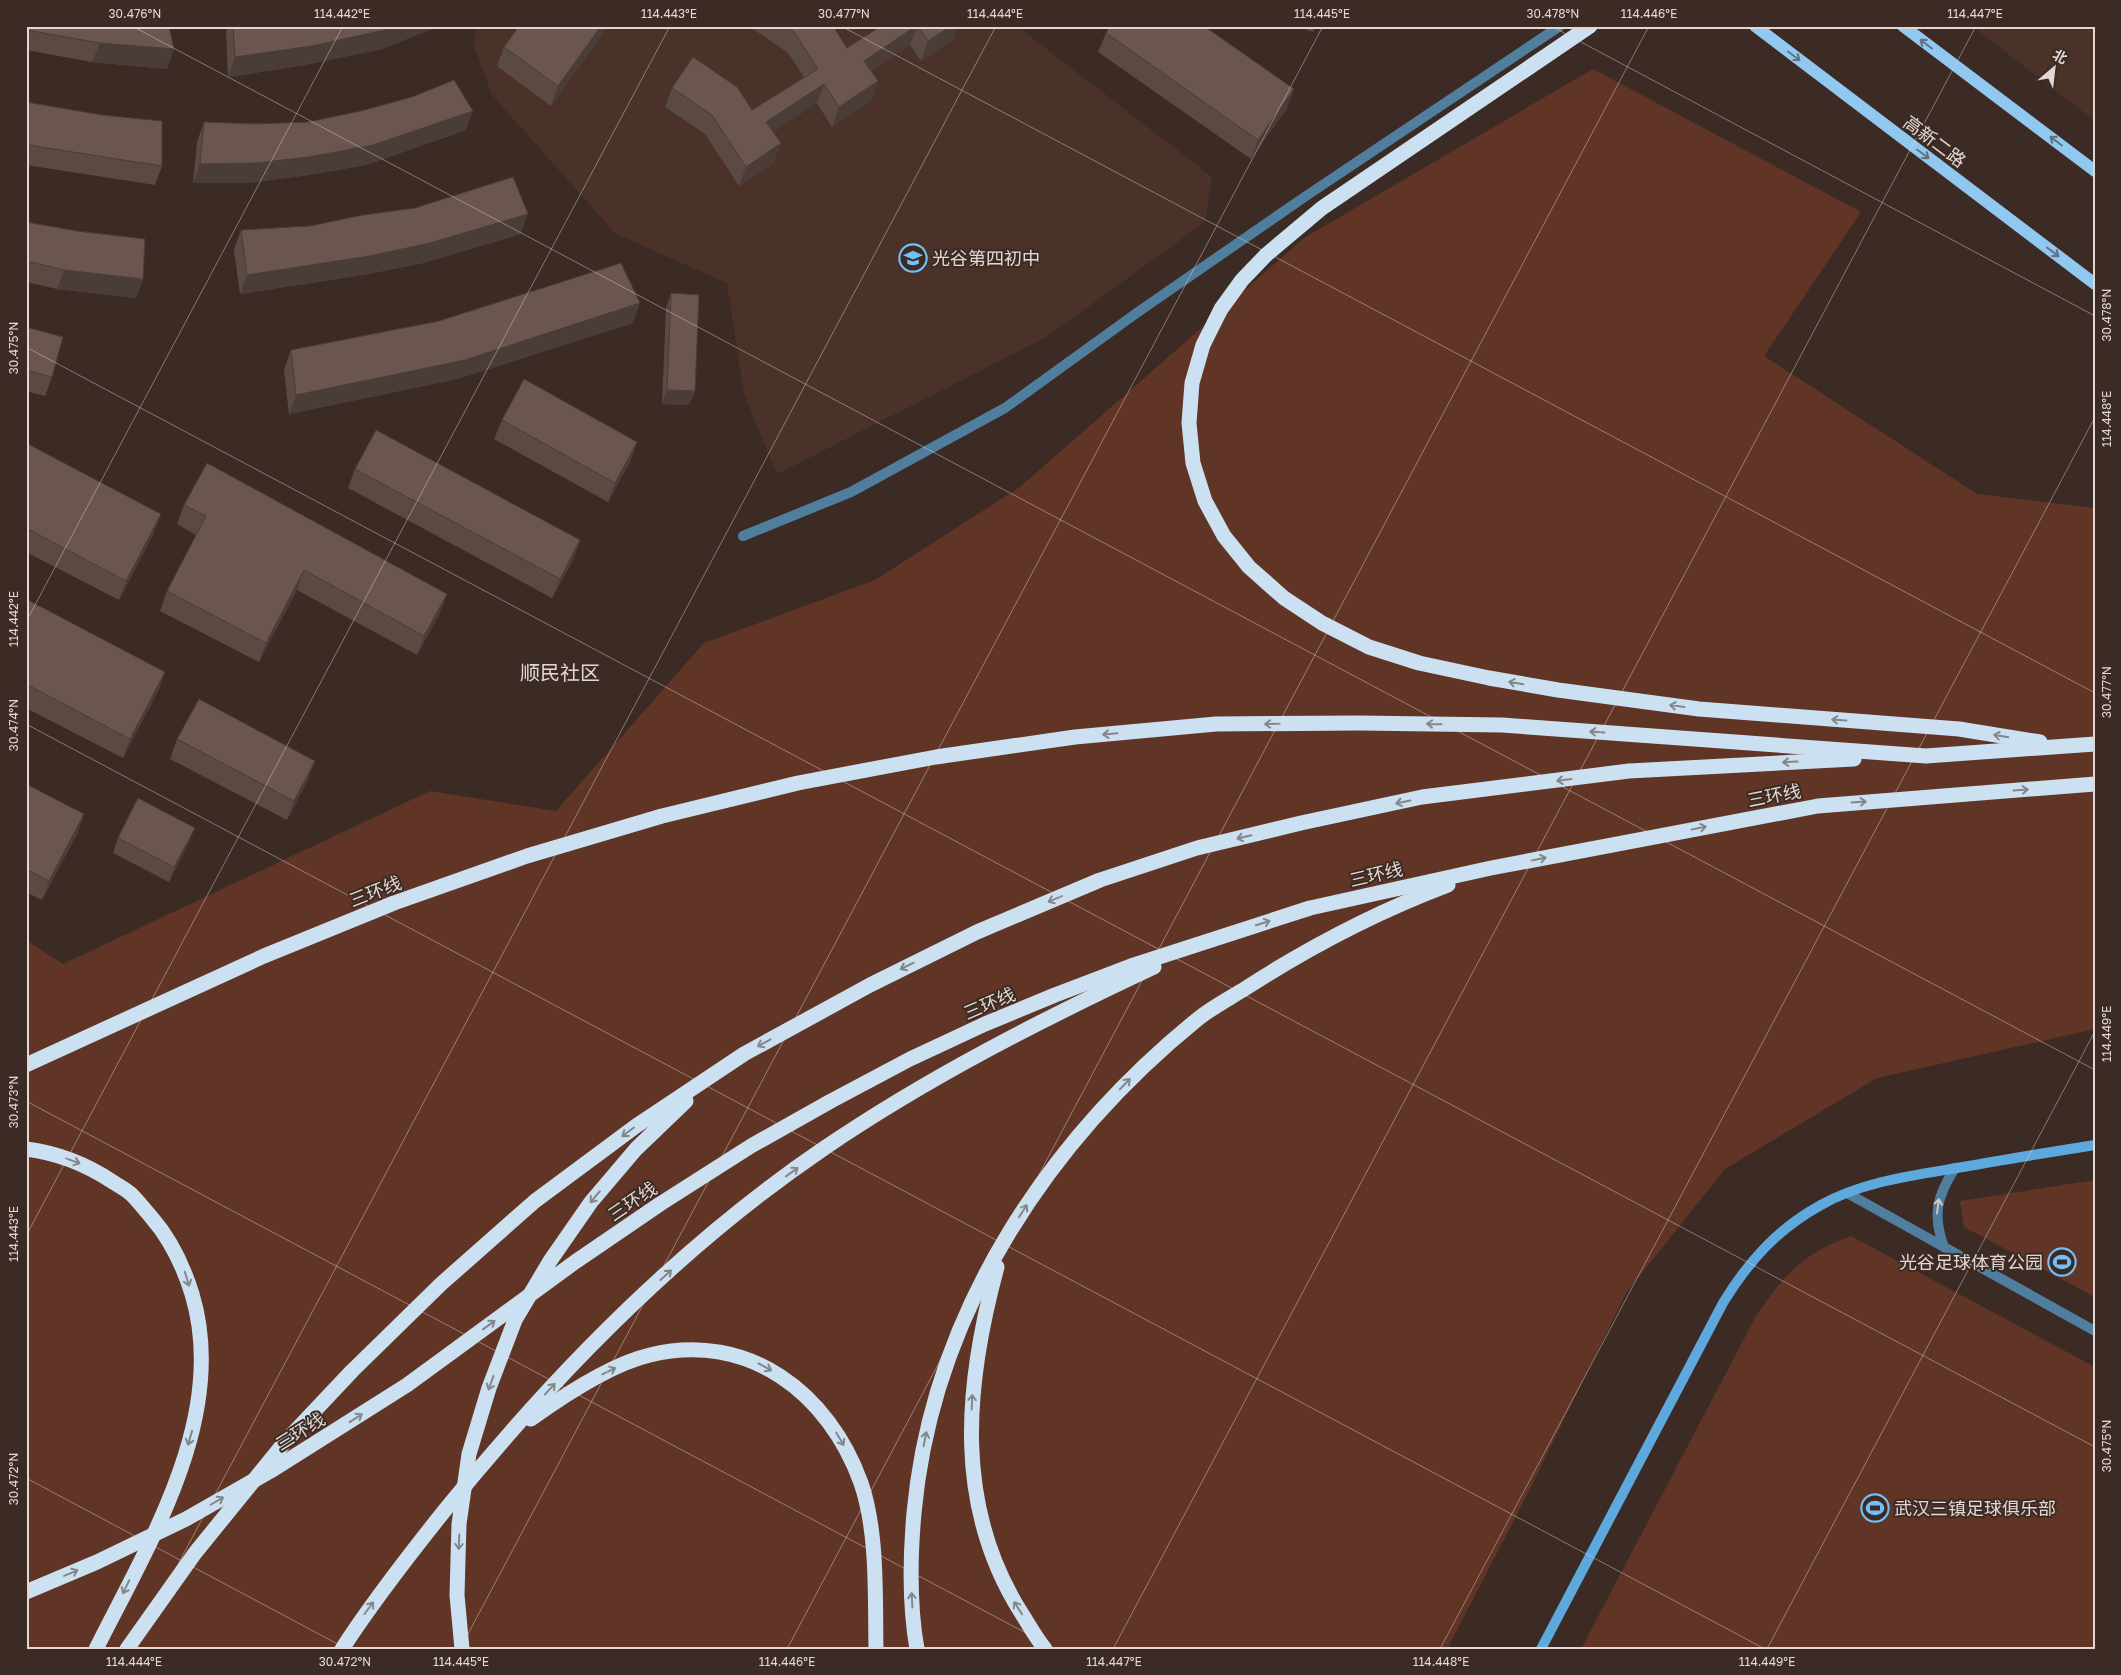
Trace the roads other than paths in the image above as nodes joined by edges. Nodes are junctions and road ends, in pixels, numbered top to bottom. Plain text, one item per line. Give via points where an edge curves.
1 (1560, 26) edge
2 (1590, 26) edge
3 (1755, 26) edge
4 (1903, 26) edge
5 (2095, 171) edge
6 (2095, 284) edge
7 (743, 536) dead end
8 (2095, 744) edge
9 (2066, 746) junction
10 (1926, 756) junction
11 (2095, 784) edge
12 (1492, 868) junction
13 (1217, 937) junction
14 (744, 1054) junction
15 (26, 1065) edge
16 (2095, 1145) edge
17 (26, 1149) edge
18 (1956, 1168) junction
19 (1847, 1193) junction
20 (1005, 1239) junction
21 (1944, 1247) junction
22 (2095, 1331) edge
23 (496, 1447) junction
24 (26, 1592) edge
25 (96, 1649) edge
26 (127, 1649) edge
27 (342, 1649) edge
28 (462, 1649) edge
29 (876, 1649) edge
30 (917, 1649) edge
31 (1045, 1649) edge
32 (1542, 1649) edge

1 - 7 street via 1138,312 1005,408 851,492
9 -> 2 highway via 1960,729 1698,709 1558,690 1419,663 1369,647 1322,623 1284,598 1249,567 1224,536 1202,491 1193,463 1189,423 1192,383 1203,345 1221,309 1266,255 1322,208
3 -> 6 main road, 高新二路
5 -> 4 main road
8 - 9 highway, 三环线
9 - 10 highway, 三环线
10 -> 14 highway via 1629,771 1422,797 1197,848 1100,880 977,932 870,985
10 -> 15 highway, 三环线 via 1502,725 1360,723 1216,724 1048,741 936,757 798,783 662,816 536,853 394,903 264,956
12 -> 11 highway, 三环线 via 1818,806
13 -> 12 highway, 三环线 via 1310,908
20 -> 12 highway via 1039,1186 1086,1125 1138,1071 1201,1016 1324,942 1430,892
23 -> 13 highway via 635,1303 740,1212 823,1149 987,1050
24 -> 13 highway, 三环线 via 177,1523 274,1469 407,1385 660,1204 751,1146 831,1101 985,1024 1131,966
14 -> 26 highway via 636,1126 535,1201 441,1284 285,1442 195,1553
14 -> 28 highway via 636,1149 591,1202 550,1261 516,1320 489,1388 469,1454 459,1524 457,1595
16 - 18 street
17 -> 25 highway via 49,1152 90,1167 131,1194 166,1234 185,1271 197,1311 202,1368 192,1432 179,1474
18 - 19 street
21 -> 18 street via 1938,1231 1938,1200
19 - 21 street
19 - 32 street via 1790,1225 1741,1274 1718,1312
30 -> 20 highway via 910,1556 917,1483 930,1417 950,1354
31 -> 20 highway via 1007,1591 983,1529 971,1464 972,1398 978,1343
21 - 22 street
27 -> 23 highway via 392,1578
23 -> 29 highway via 557,1400 589,1381 648,1355 682,1349 717,1351 751,1360 782,1376 832,1424 861,1485 874,1566

